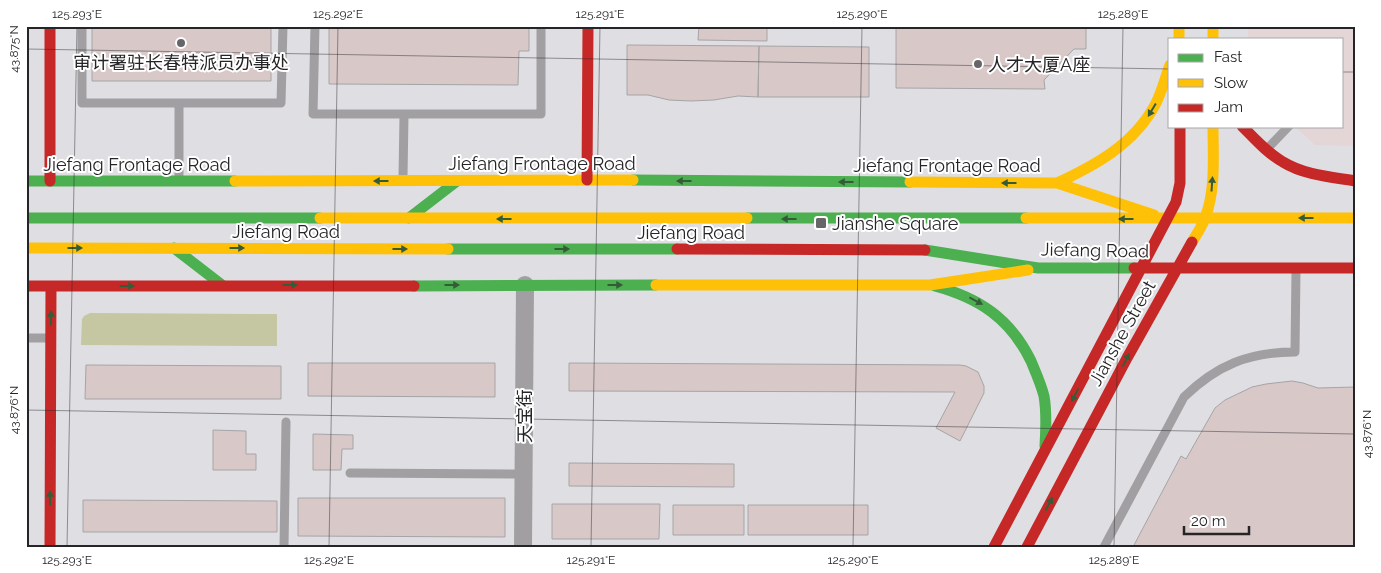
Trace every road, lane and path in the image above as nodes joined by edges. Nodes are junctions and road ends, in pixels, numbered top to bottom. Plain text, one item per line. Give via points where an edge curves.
1 (50, 26) edge
2 (82, 26) edge
3 (283, 26) edge
4 (315, 26) edge
5 (541, 26) edge
6 (588, 26) edge
7 (1168, 71) edge
8 (179, 103) junction
9 (404, 114) junction
10 (1180, 128) edge
11 (1213, 128) edge
12 (1244, 128) edge
13 (1287, 128) edge
14 (1266, 150) junction
15 (587, 180) junction
16 (26, 181) edge
17 (50, 181) junction
18 (178, 181) junction
19 (403, 181) junction
20 (457, 181) junction
21 (1355, 181) edge
22 (1057, 183) junction
23 (26, 218) edge
24 (409, 218) junction
25 (1355, 218) edge
26 (1167, 219) junction
27 (1205, 219) junction
28 (26, 248) edge
29 (174, 248) junction
30 (1038, 268) junction
31 (1141, 268) junction
32 (1296, 268) junction
33 (1355, 268) edge
34 (1177, 269) junction
35 (524, 284) junction
36 (222, 285) junction
37 (930, 285) junction
38 (26, 286) edge
39 (51, 286) junction
40 (26, 338) edge
41 (51, 338) junction
42 (286, 422) dead end
43 (1045, 451) junction
44 (350, 473) dead end
45 (524, 474) junction
46 (1028, 544) edge
47 (50, 547) edge
48 (284, 547) edge
49 (523, 547) edge
50 (994, 547) edge
51 (1042, 547) edge
52 (1104, 547) edge

1 - 17 main road
2 - 8 lane via 82,103
3 - 8 lane via 281,103
4 - 9 lane via 313,114
5 - 9 lane via 541,114
6 - 15 main road
7 -> 22 main road via 1156,104 1139,130 1094,166
8 - 18 lane
9 - 19 lane
10 - 26 main road, Jianshe Street via 1180,183 1176,202
27 -> 11 main road, Jianshe Street via 1213,183
12 - 14 main road
13 - 14 lane
14 - 21 main road via 1284,163 1326,177
15 - 20 main road, Jiefang Frontage Road
22 -> 15 main road, Jiefang Frontage Road
16 - 17 main road, Jiefang Frontage Road
17 - 18 main road, Jiefang Frontage Road
19 -> 18 main road, Jiefang Frontage Road
19 - 20 main road, Jiefang Frontage Road
20 - 24 main road
22 - 26 main road
23 - 24 main road, Jiefang Road
26 -> 24 main road, Jiefang Road
25 -> 27 main road, Jiefang Road
26 - 27 main road, Jiefang Road
26 - 31 main road, Jianshe Street
27 - 34 main road, Jianshe Street
28 -> 29 main road, Jiefang Road
29 -> 30 main road, Jiefang Road via 929,250
29 - 36 main road
30 - 31 main road, Jiefang Road
30 - 37 main road
31 - 34 main road, Jiefang Road
31 -> 43 main road, Jianshe Street
32 - 33 main road, Jiefang Road
32 - 34 main road, Jiefang Road
32 - 52 lane via 1295,352 1261,354 1229,364 1205,378 1184,397
46 -> 34 main road, Jianshe Street
36 -> 35 main road
35 -> 37 main road
35 - 45 street, 天宝街
39 -> 36 main road
37 -> 43 main road via 956,291 979,302 998,316 1020,340 1042,388 1046,418
38 - 39 main road
41 -> 39 main road
40 - 41 lane
47 -> 41 main road
42 - 48 lane
43 - 50 main road, Jianshe Street
44 - 45 lane
45 - 49 street, 天宝街
46 - 51 lane

